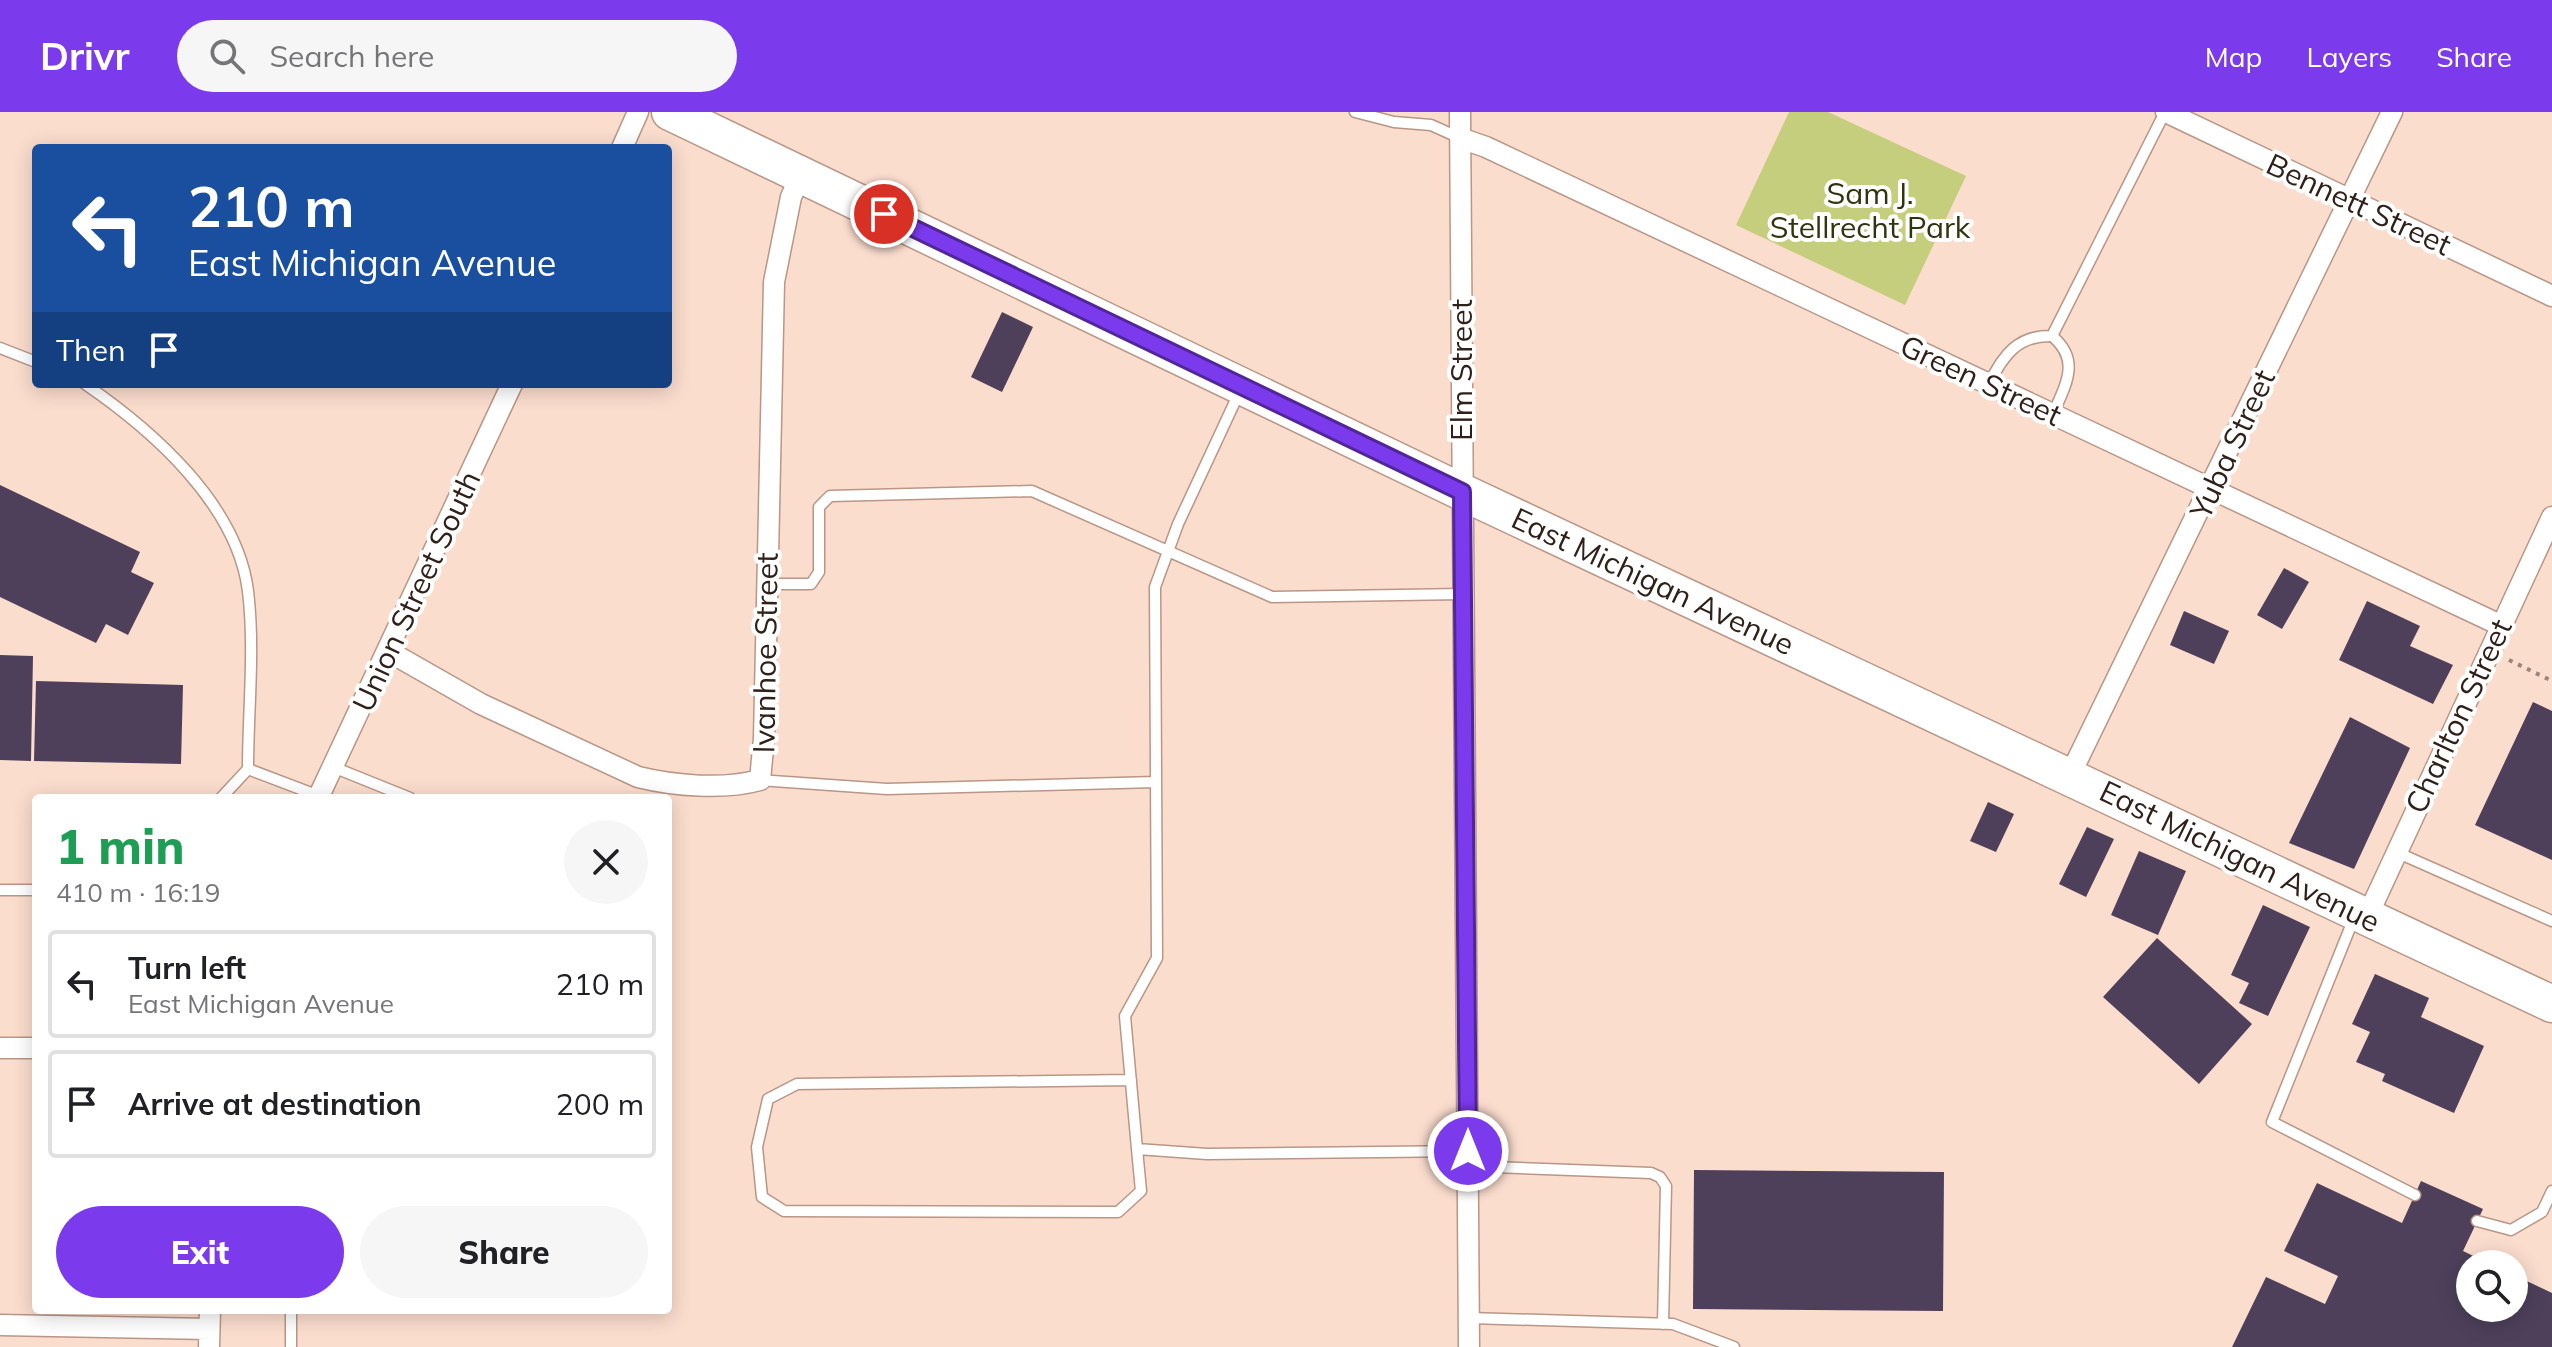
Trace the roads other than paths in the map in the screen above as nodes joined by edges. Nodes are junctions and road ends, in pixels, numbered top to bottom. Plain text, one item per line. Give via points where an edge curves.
1 (638, 112) edge
2 (670, 112) edge
3 (1355, 112) edge
4 (1460, 112) edge
5 (2166, 112) edge
6 (2392, 112) edge
7 (1460, 138) junction
8 (624, 144) edge
9 (801, 174) junction
10 (2347, 198) junction
11 (2552, 296) edge
12 (2052, 336) junction
13 (0, 348) edge
14 (32, 360) edge
15 (1244, 384) junction
16 (1989, 384) junction
17 (90, 388) edge
18 (510, 388) edge
19 (2053, 414) junction
20 (2212, 487) junction
21 (1462, 492) junction
22 (2552, 517) edge
23 (1169, 550) junction
24 (766, 584) junction
25 (1463, 594) junction
26 (2500, 625) junction
27 (388, 651) junction
28 (333, 767) junction
29 (248, 769) junction
30 (2070, 775) junction
31 (760, 780) junction
32 (1156, 782) junction
33 (225, 794) edge
34 (311, 794) edge
35 (320, 794) edge
36 (400, 794) edge
37 (2396, 852) junction
38 (0, 890) edge
39 (32, 890) edge
40 (2362, 915) junction
41 (2552, 921) edge
42 (2552, 1004) edge
43 (0, 1048) edge
44 (32, 1048) edge
45 (1131, 1080) junction
46 (1137, 1149) junction
47 (1468, 1158) junction
48 (2552, 1191) edge
49 (2415, 1195) dead end
50 (2477, 1221) dead end
51 (291, 1314) edge
52 (1469, 1318) junction
53 (1663, 1324) junction
54 (0, 1325) edge
55 (210, 1329) edge
56 (291, 1347) edge
57 (1469, 1347) edge
58 (1734, 1347) edge

1 - 8 street
2 - 9 highway, East Michigan Avenue
3 - 7 lane via 1431,125
4 - 7 street, Elm Street
5 - 10 street, Bennett Street
5 - 12 lane
6 - 10 street, Yuba Street
7 - 16 street, Green Street
7 - 21 street, Elm Street
9 - 15 highway, East Michigan Avenue
9 - 24 street, Ivanhoe Street via 791,197 774,282
10 - 11 street, Bennett Street
10 - 20 street, Yuba Street
12 - 16 lane via 2036,336 2014,346
12 - 19 lane via 2065,346 2070,360
13 - 14 lane
15 - 21 highway, East Michigan Avenue
15 - 23 lane
16 - 19 street, Green Street
17 - 29 lane via 170,453 231,536 249,610
18 - 27 street, Union Street South
19 - 20 street, Green Street
20 - 26 street, Green Street
20 - 30 street, Yuba Street
21 - 25 street, Elm Street
21 - 30 highway, East Michigan Avenue
22 - 26 street, Charlton Street
23 - 24 lane via 1032,491 830,496 819,507 819,572 811,584
23 - 25 lane via 1272,597
23 - 32 lane via 1155,587
24 - 31 street, Ivanhoe Street
25 - 47 street, Elm Street
26 - 37 street, Charlton Street
27 - 28 street, Union Street South
27 - 31 street, Ivanhoe Street via 481,704 638,777 739,785
28 - 35 street, Union Street South
28 - 36 lane
29 - 33 lane
29 - 34 lane
30 - 40 highway, East Michigan Avenue
31 - 32 lane via 887,789
32 - 45 lane via 1157,958 1125,1016
37 - 40 street, Charlton Street
37 - 41 lane
38 - 39 lane
40 - 42 highway, East Michigan Avenue
40 - 49 lane via 2272,1122
43 - 44 street
45 - 46 lane
45 - 46 lane via 797,1084 768,1099 757,1147 762,1197 784,1211 1118,1212 1141,1191
46 - 47 lane
47 - 52 street, Elm Street
47 - 53 lane via 1660,1177 1666,1186
48 - 50 lane via 2542,1212 2511,1230
51 - 56 lane
52 - 53 lane
52 - 57 street, Elm Street
53 - 58 lane
54 - 55 street

